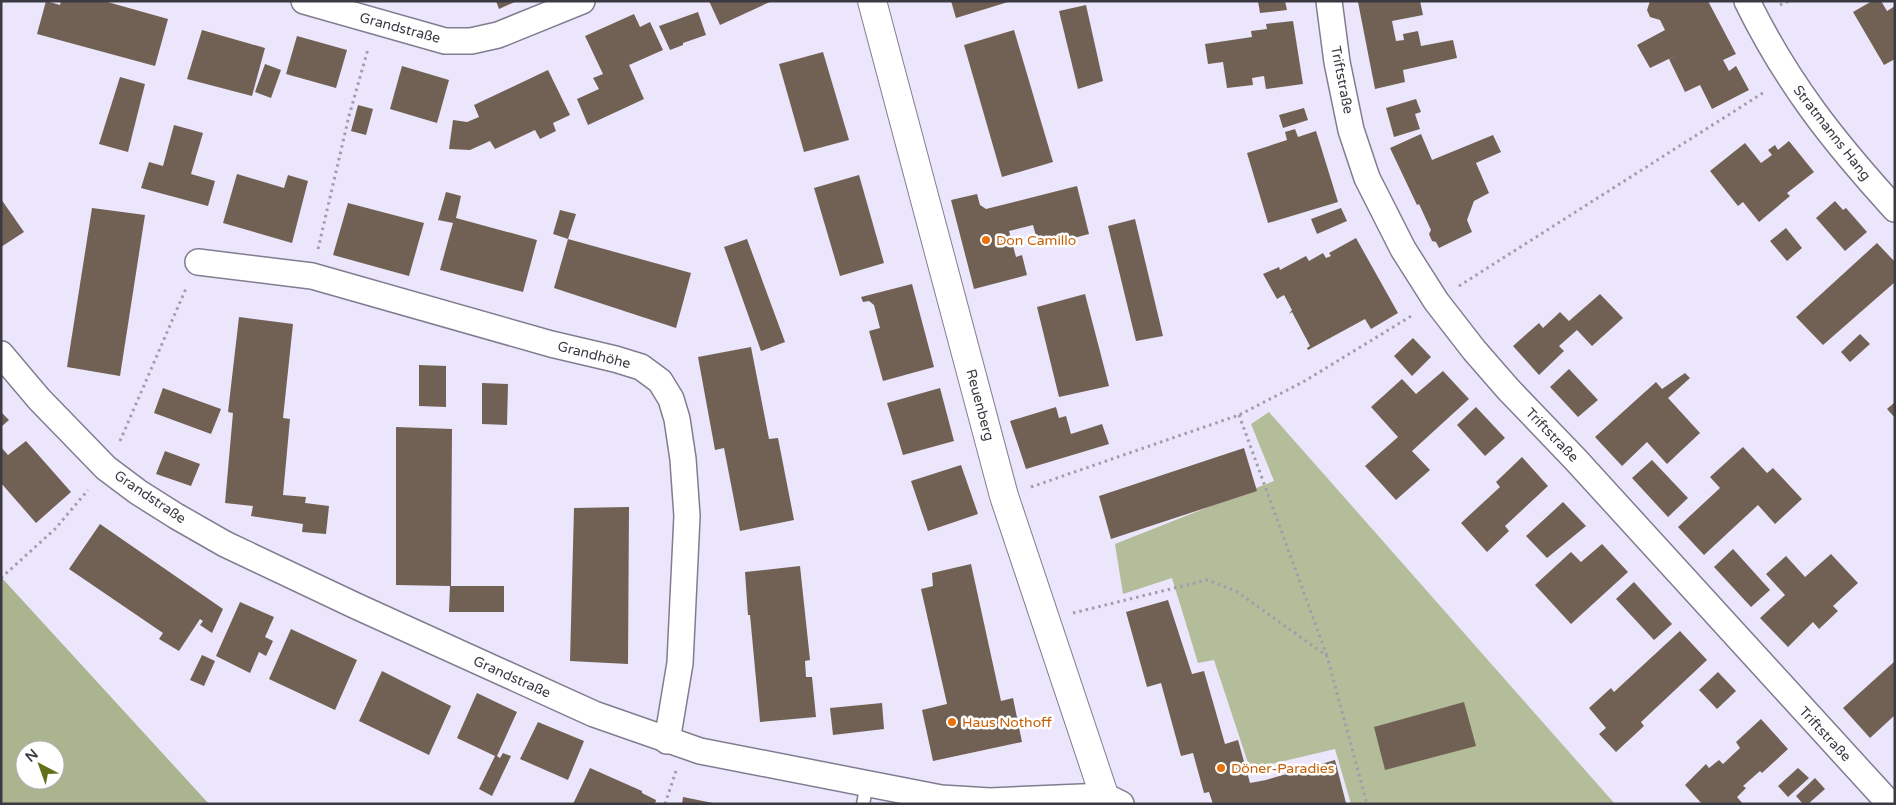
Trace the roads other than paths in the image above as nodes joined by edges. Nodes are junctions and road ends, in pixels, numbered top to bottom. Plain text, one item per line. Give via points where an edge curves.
1 (304, 1) edge
2 (582, 1) edge
3 (872, 1) edge
4 (1329, 1) edge
5 (1747, 1) edge
6 (1895, 209) edge
7 (198, 262) road end
8 (1, 354) edge
9 (676, 744) junction
10 (865, 794) edge
11 (1111, 801) edge
12 (1890, 804) edge

1 - 2 street, Grandstraße via 445,41 471,41 498,35
3 - 11 main road, Reuenberg via 1004,496 1044,620
4 - 12 street, Triftstraße via 1349,121 1367,178 1403,249 1436,301 1508,389
5 - 6 street, Stratmanns Hang via 1774,54 1812,112
7 - 9 street, Grandhöhe via 312,276 615,359 640,367 660,382 671,399 677,419 687,516
8 - 9 street, Grandstraße via 39,399 106,468 138,492 224,544 594,714
9 - 10 street, Grandstraße
10 - 11 street, Grandstraße via 990,801

